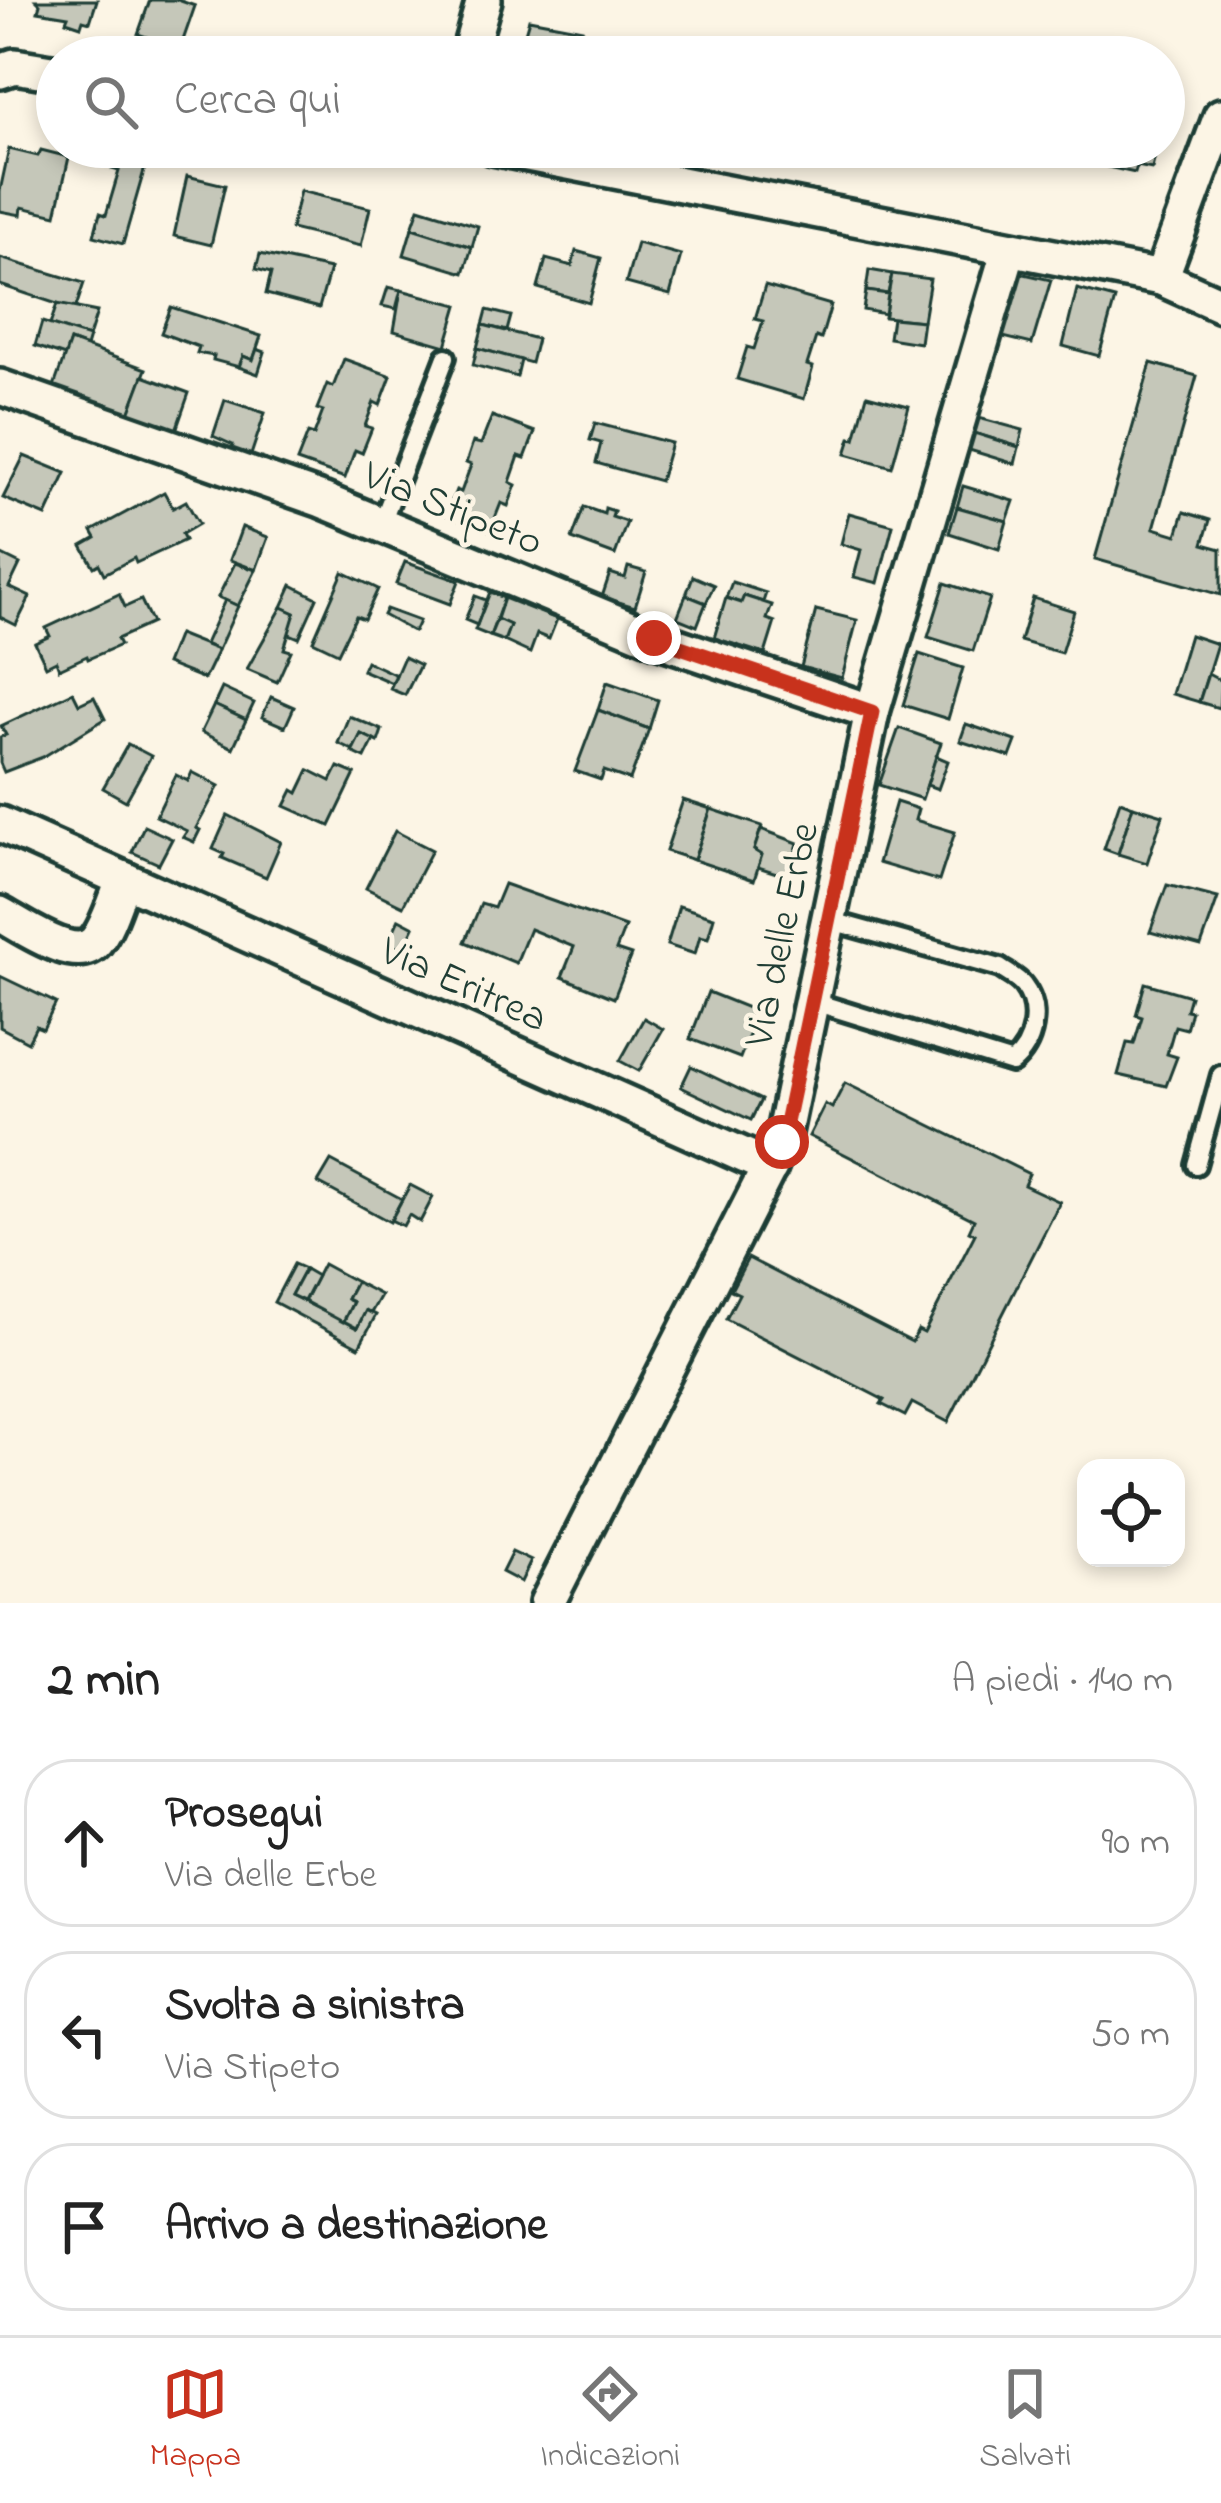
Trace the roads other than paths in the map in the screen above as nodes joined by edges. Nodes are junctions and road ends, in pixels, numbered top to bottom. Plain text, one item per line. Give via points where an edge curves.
1 (484, 0) edge
2 (474, 36) edge
3 (5, 66) edge
4 (36, 70) edge
5 (1221, 116) edge
6 (599, 168) edge
7 (1010, 249) junction
8 (1161, 278) junction
9 (1221, 305) edge
10 (446, 357) dead end
11 (1, 391) edge
12 (381, 525) junction
13 (872, 712) junction
14 (0, 824) edge
15 (124, 879) junction
16 (0, 914) edge
17 (828, 920) junction
18 (811, 1001) junction
19 (1221, 1075) edge
20 (1196, 1165) dead end
21 (770, 1167) junction
22 (547, 1603) edge

1 - 2 street
3 - 4 street
5 - 8 street
6 - 7 street
7 - 8 street
7 - 13 street, Via delle Erbe
8 - 9 street
10 - 12 lane
11 - 12 street, Via Stipeto
12 - 13 street, Via Stipeto via 654,638
13 - 17 street, Via delle Erbe
14 - 15 street, Via Eritrea
15 - 16 street via 86,949 69,949
15 - 21 street, Via Eritrea
17 - 18 street, Via delle Erbe
17 - 18 lane via 1000,968 1028,993 1032,1035 1012,1063
18 - 21 street, Via delle Erbe
19 - 20 lane
21 - 22 street, Via delle Erbe

